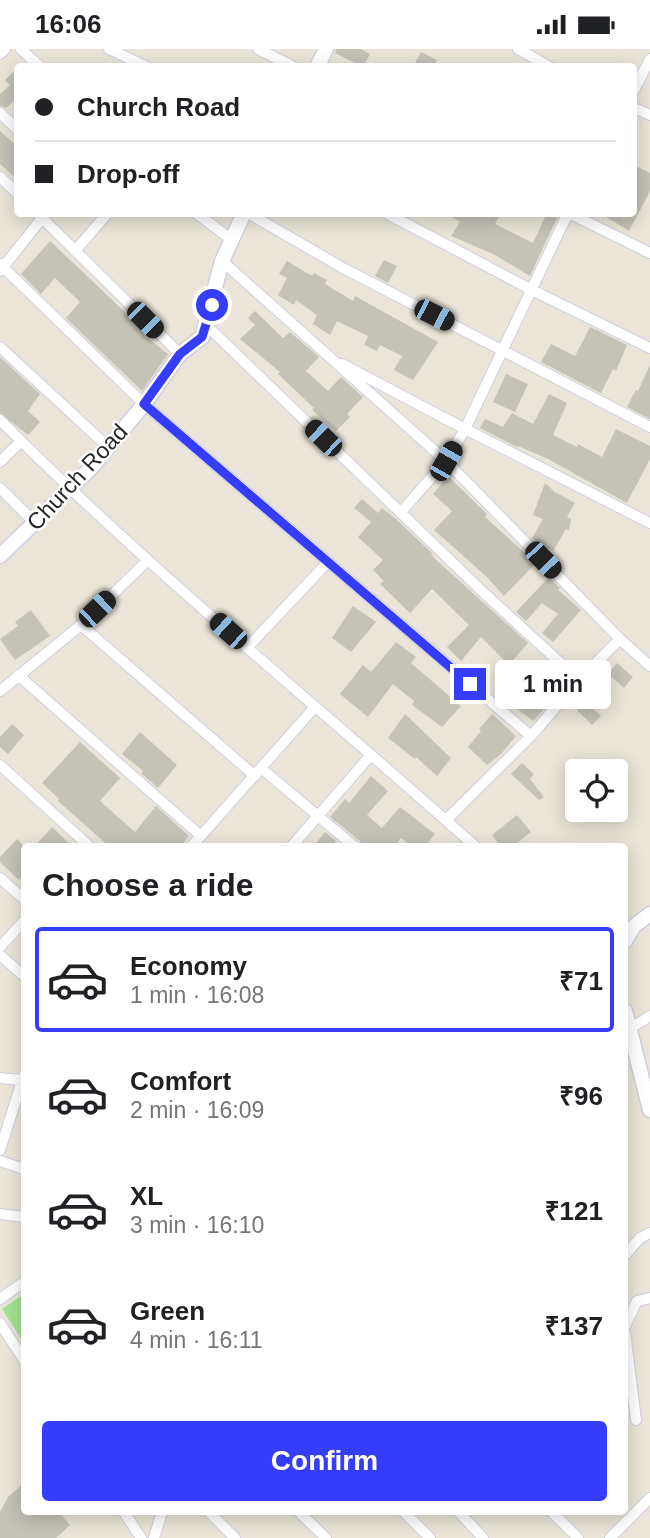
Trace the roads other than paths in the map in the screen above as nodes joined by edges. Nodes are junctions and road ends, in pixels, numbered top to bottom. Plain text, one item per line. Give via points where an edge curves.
1 (5, 49) edge
2 (22, 49) edge
3 (109, 49) edge
4 (258, 49) edge
5 (518, 49) edge
6 (0, 54) edge
7 (650, 59) edge
8 (36, 63) edge
9 (139, 63) edge
10 (286, 63) edge
11 (543, 63) edge
12 (637, 84) edge
13 (0, 113) edge
14 (14, 126) edge
15 (0, 177) edge
16 (14, 190) edge
17 (38, 217) edge
18 (40, 217) edge
19 (104, 217) edge
20 (201, 217) edge
21 (244, 217) edge
22 (253, 217) edge
23 (394, 217) edge
24 (567, 217) edge
25 (577, 217) edge
26 (232, 240) junction
27 (75, 251) junction
28 (650, 253) edge
29 (222, 261) junction
30 (1, 268) edge
31 (532, 290) junction
32 (207, 326) junction
33 (0, 347) edge
34 (650, 348) edge
35 (502, 351) junction
36 (180, 354) junction
37 (328, 357) junction
38 (144, 404) junction
39 (0, 420) edge
40 (650, 427) edge
41 (465, 429) junction
42 (21, 441) junction
43 (108, 447) junction
44 (446, 461) junction
45 (0, 462) edge
46 (0, 488) edge
47 (69, 490) junction
48 (401, 512) junction
49 (35, 523) junction
50 (650, 523) edge
51 (0, 555) edge
52 (148, 560) junction
53 (328, 562) junction
54 (80, 625) junction
55 (620, 639) junction
56 (247, 648) junction
57 (650, 666) edge
58 (18, 675) junction
59 (579, 680) junction
60 (0, 691) edge
61 (314, 708) junction
62 (531, 736) junction
63 (370, 756) junction
64 (0, 765) edge
65 (258, 772) junction
66 (318, 816) junction
67 (446, 821) junction
68 (201, 836) junction
69 (86, 843) edge
70 (195, 843) edge
71 (294, 843) edge
72 (350, 843) edge
73 (471, 843) edge
74 (0, 879) edge
75 (21, 896) edge
76 (650, 914) edge
77 (21, 924) edge
78 (628, 934) edge
79 (0, 947) edge
80 (0, 955) edge
81 (21, 973) edge
82 (650, 1016) edge
83 (628, 1024) edge
84 (629, 1029) junction
85 (21, 1077) edge
86 (0, 1078) edge
87 (21, 1083) edge
88 (650, 1107) edge
89 (0, 1150) edge
90 (0, 1161) edge
91 (21, 1168) edge
92 (0, 1214) edge
93 (21, 1217) edge
94 (650, 1233) edge
95 (628, 1252) edge
96 (21, 1284) edge
97 (650, 1298) edge
98 (0, 1299) edge
99 (628, 1320) edge
100 (0, 1323) edge
101 (21, 1355) edge
102 (628, 1356) edge
103 (636, 1420) dead end
104 (650, 1498) edge
105 (126, 1515) edge
106 (161, 1515) edge
107 (212, 1515) edge
108 (302, 1515) edge
109 (407, 1515) edge
110 (462, 1515) edge
111 (554, 1515) edge
112 (141, 1538) edge
113 (155, 1538) edge
114 (235, 1538) edge
115 (326, 1538) edge
116 (430, 1538) edge
117 (483, 1538) edge
118 (578, 1538) edge
119 (610, 1538) edge

1 - 6 street
2 - 8 street
3 - 9 street
4 - 10 street
5 - 11 street
7 - 12 street
13 - 14 street
15 - 16 street
17 - 30 street
18 - 27 street
19 - 27 street
20 - 26 street
21 - 26 main road, Church Road
22 - 35 street
23 - 31 street
24 - 31 street
25 - 28 street
26 - 29 main road, Church Road
27 - 36 street
29 - 32 main road, Church Road
29 - 37 street
30 - 38 street
31 - 34 street
31 - 35 street
32 - 36 main road, Church Road via 202,337
32 - 48 street
33 - 43 street
35 - 40 street
35 - 41 street
36 - 38 main road, Church Road
37 - 41 street
37 - 44 street
38 - 43 main road, Church Road
38 - 53 street
39 - 42 street
41 - 44 street
41 - 50 street
42 - 45 street
42 - 47 street
43 - 47 main road, Church Road
44 - 48 street
44 - 55 street
46 - 49 street
47 - 49 main road, Church Road
47 - 52 street
48 - 59 street
49 - 51 main road, Church Road
52 - 54 street
52 - 56 street
53 - 56 street
53 - 62 street
54 - 58 street
54 - 65 street
55 - 57 street
55 - 59 street
56 - 61 street
58 - 60 street
58 - 68 street
59 - 62 street
61 - 63 street
61 - 65 street
62 - 67 street
63 - 66 street
63 - 67 street
64 - 69 street
65 - 66 street
65 - 68 street
66 - 71 street
66 - 72 street
67 - 73 street
68 - 70 street
74 - 75 street
76 - 78 main road
77 - 79 street
80 - 81 street
82 - 84 street
83 - 84 main road
84 - 88 main road
85 - 86 street
87 - 89 street
90 - 91 street
92 - 93 street
94 - 95 street
96 - 98 street
97 - 99 street via 637,1301
100 - 101 street
102 - 103 street
104 - 119 street
105 - 112 street
106 - 113 street
107 - 114 street
108 - 115 street
109 - 116 street
110 - 117 street
111 - 118 street

